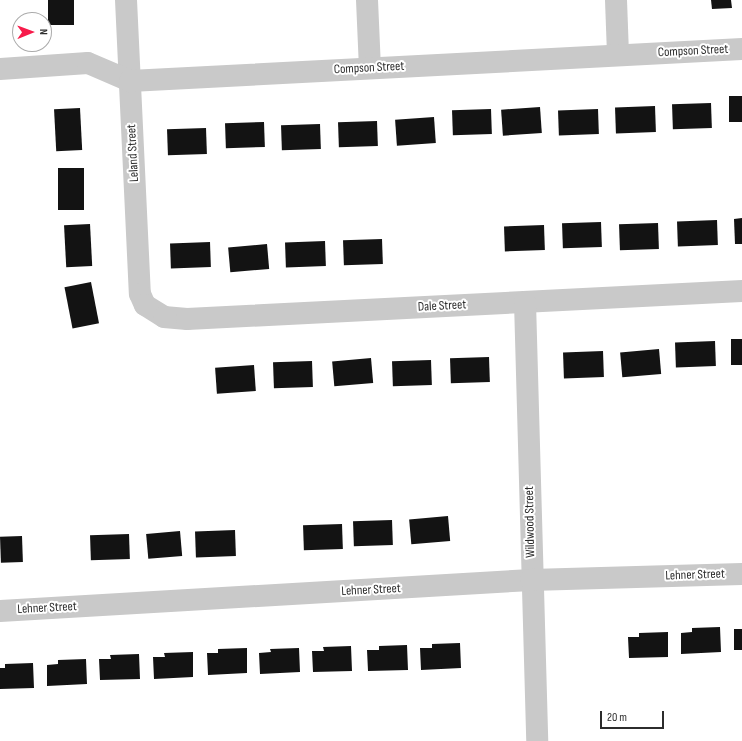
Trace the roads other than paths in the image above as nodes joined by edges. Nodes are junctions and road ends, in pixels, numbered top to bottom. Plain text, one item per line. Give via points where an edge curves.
1 (126, 0) edge
2 (367, 0) edge
3 (616, 0) edge
4 (742, 49) edge
5 (618, 55) junction
6 (370, 68) junction
7 (0, 69) edge
8 (130, 81) junction
9 (742, 291) edge
10 (525, 302) junction
11 (145, 305) joint
12 (742, 574) edge
13 (531, 580) junction
14 (0, 611) edge
15 (537, 741) edge

1 - 8 street, Leland Street
2 - 6 street
3 - 5 street
4 - 5 street, Compson Street
5 - 6 street, Compson Street
6 - 8 street, Compson Street
7 - 8 street, Compson Street via 88,63
8 - 11 street, Leland Street via 140,294
9 - 10 street, Dale Street
10 - 11 street, Dale Street via 174,320
10 - 13 street, Wildwood Street
12 - 13 street, Lehner Street
13 - 14 street, Lehner Street
13 - 15 street, Wildwood Street

